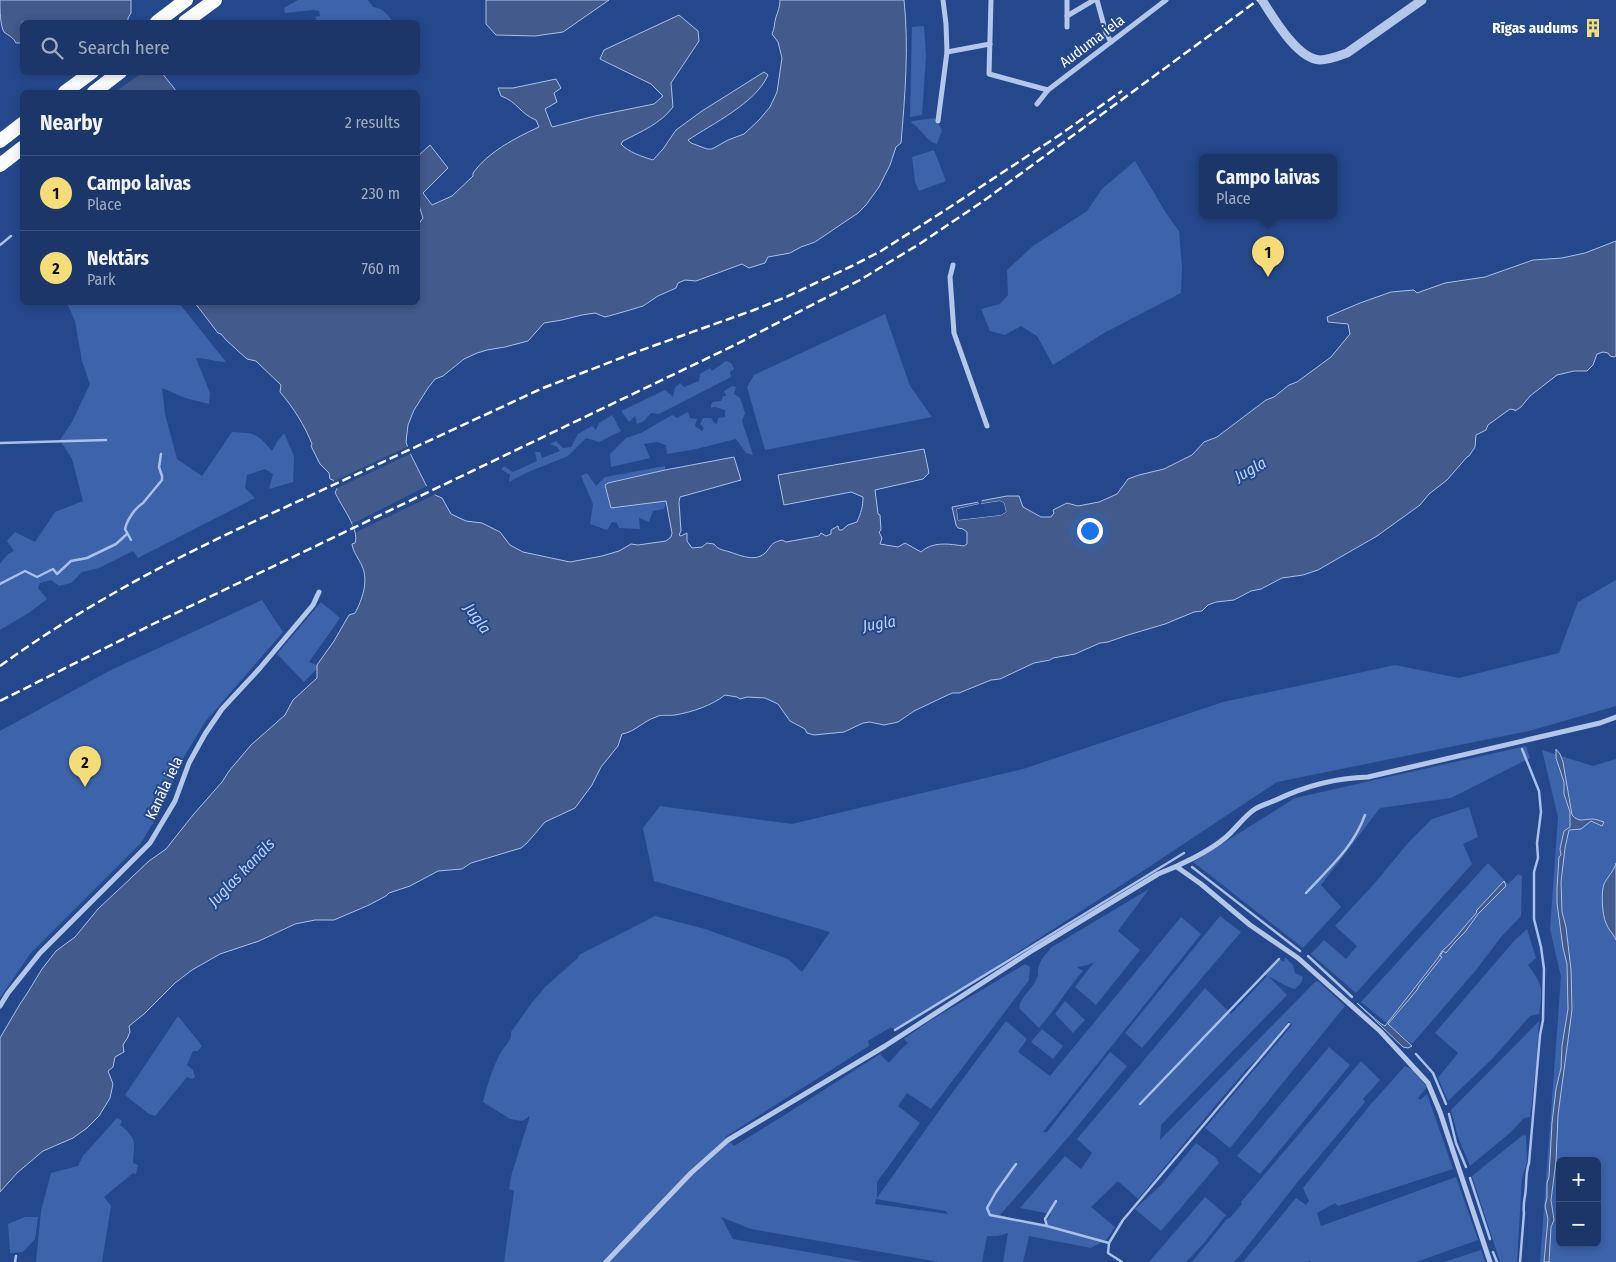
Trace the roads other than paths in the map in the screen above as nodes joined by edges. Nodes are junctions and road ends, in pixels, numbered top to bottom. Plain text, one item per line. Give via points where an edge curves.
1 (186, 0) edge
2 (215, 0) edge
3 (943, 0) edge
4 (992, 0) edge
5 (1067, 0) edge
6 (1095, 0) edge
7 (1166, 0) edge
8 (1262, 0) edge
9 (1422, 0) edge
10 (1067, 16) junction
11 (160, 20) edge
12 (188, 20) edge
13 (1066, 27) dead end
14 (1111, 42) junction
15 (990, 44) junction
16 (946, 52) junction
17 (89, 75) edge
18 (116, 75) edge
19 (68, 90) edge
20 (97, 90) edge
21 (1048, 90) junction
22 (1037, 104) dead end
23 (938, 121) dead end
24 (20, 126) edge
25 (0, 141) edge
26 (20, 150) edge
27 (0, 165) edge
28 (953, 265) dead end
29 (987, 426) dead end
30 (319, 592) dead end
31 (1616, 717) edge
32 (1177, 867) junction
33 (0, 1006) edge
34 (606, 1262) edge
35 (1490, 1262) edge

1 - 11 highway
2 - 12 highway
3 - 16 street
4 - 15 street
5 - 10 street
6 - 10 street
6 - 14 street
7 - 14 street, Auduma iela
8 - 9 street via 1280,28 1301,51 1320,60 1347,53
10 - 13 street
14 - 21 street, Auduma iela
15 - 16 street
15 - 21 street via 989,74
16 - 23 street
17 - 19 highway
18 - 20 highway
21 - 22 street, Auduma iela
24 - 25 highway
26 - 27 highway
28 - 29 street via 950,277 954,333
30 - 33 street, Kanāla iela via 313,605 222,709 205,734 189,763 175,801 150,843 40,953
31 - 32 street via 1368,777 1344,778 1302,789 1256,808 1224,839
32 - 34 street via 1158,874 1033,950 885,1046 728,1140
32 - 35 street via 1298,958 1380,1031 1428,1084

